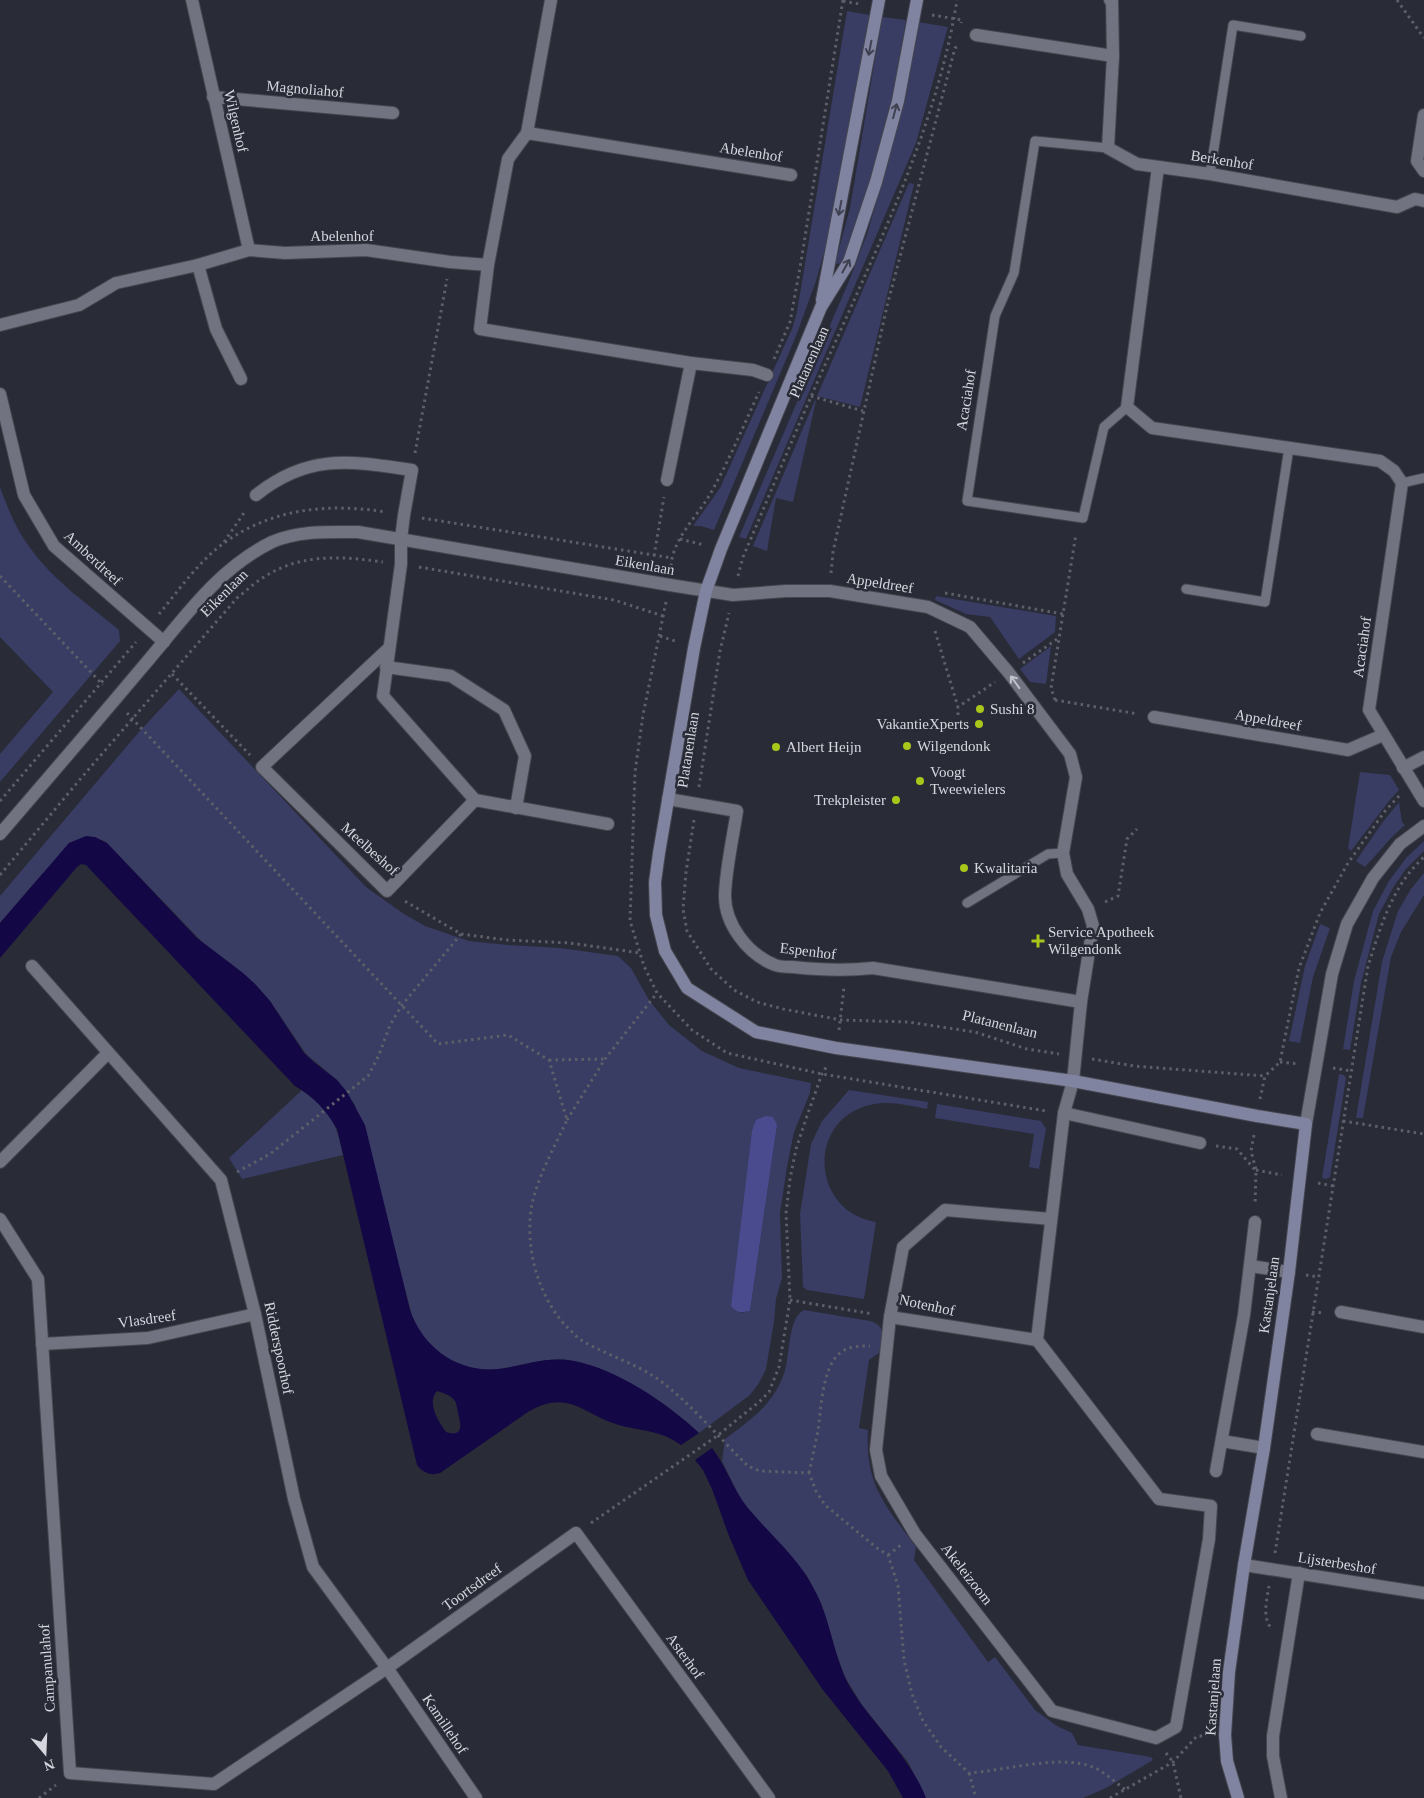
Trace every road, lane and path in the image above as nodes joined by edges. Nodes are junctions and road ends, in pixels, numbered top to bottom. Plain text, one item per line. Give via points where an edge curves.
1 (192, 0) edge
2 (552, 0) edge
3 (843, 0) edge
4 (879, 0) edge
5 (917, 0) edge
6 (957, 0) edge
7 (1111, 0) edge
8 (1397, 0) edge
9 (976, 35) joint
10 (1301, 36) dead end
11 (1424, 38) edge
12 (1113, 56) junction
13 (214, 97) junction
14 (393, 113) dead end
15 (1424, 115) edge
16 (527, 133) junction
17 (1108, 148) junction
18 (1158, 167) junction
19 (1424, 171) edge
20 (1210, 174) junction
21 (791, 175) dead end
22 (1424, 200) edge
23 (249, 250) junction
24 (450, 262) junction
25 (488, 264) junction
26 (198, 265) junction
27 (821, 307) junction
28 (0, 325) edge
29 (691, 363) junction
30 (767, 375) junction
31 (241, 379) dead end
32 (0, 394) edge
33 (812, 396) junction
34 (1127, 407) junction
35 (862, 411) junction
36 (1289, 448) junction
37 (412, 470) junction
38 (1424, 478) edge
39 (667, 480) joint
40 (1402, 483) junction
41 (256, 495) joint
42 (404, 515) junction
43 (1079, 517) junction
44 (401, 539) junction
45 (223, 543) junction
46 (654, 556) junction
47 (672, 558) junction
48 (401, 564) junction
49 (0, 576) edge
50 (670, 586) junction
51 (1186, 589) dead end
52 (706, 591) junction
53 (830, 592) junction
54 (733, 595) junction
55 (928, 608) junction
56 (1063, 614) junction
57 (663, 616) junction
58 (148, 628) junction
59 (164, 642) junction
60 (388, 649) junction
61 (386, 667) junction
62 (172, 674) junction
63 (101, 683) junction
64 (1055, 700) junction
65 (114, 701) junction
66 (958, 707) dead end
67 (1038, 713) junction
68 (1154, 717) joint
69 (134, 719) junction
70 (1383, 735) junction
71 (1424, 757) edge
72 (262, 767) junction
73 (1403, 768) junction
74 (668, 799) junction
75 (476, 800) junction
76 (0, 801) edge
77 (1424, 801) edge
78 (696, 803) junction
79 (516, 808) junction
80 (608, 824) dead end
81 (1424, 826) edge
82 (1137, 829) dead end
83 (0, 834) edge
84 (1063, 853) junction
85 (1424, 857) edge
86 (0, 875) edge
87 (387, 891) junction
88 (967, 903) dead end
89 (1088, 909) junction
90 (461, 934) junction
91 (640, 953) junction
92 (32, 966) dead end
93 (845, 972) junction
94 (657, 992) junction
95 (1081, 1002) junction
96 (402, 1005) junction
97 (840, 1020) junction
98 (836, 1048) junction
99 (108, 1053) junction
100 (1076, 1057) junction
101 (605, 1059) junction
102 (549, 1060) junction
103 (822, 1074) junction
104 (1266, 1076) dead end
105 (1073, 1081) junction
106 (1064, 1114) junction
107 (567, 1120) junction
108 (1343, 1120) junction
109 (1306, 1124) junction
110 (1424, 1134) edge
111 (1200, 1143) joint
112 (0, 1162) edge
113 (221, 1180) junction
114 (0, 1219) edge
115 (1052, 1219) junction
116 (1255, 1222) joint
117 (1251, 1266) junction
118 (1289, 1272) junction
119 (790, 1300) junction
120 (1341, 1312) dead end
121 (255, 1314) junction
122 (890, 1317) junction
123 (1424, 1328) edge
124 (1037, 1340) junction
125 (42, 1344) junction
126 (887, 1347) junction
127 (1317, 1434) dead end
128 (717, 1436) junction
129 (1222, 1441) junction
130 (1264, 1448) junction
131 (1424, 1452) edge
132 (1216, 1472) dead end
133 (809, 1473) junction
134 (576, 1533) junction
135 (1244, 1564) junction
136 (1272, 1569) junction
137 (1299, 1573) junction
138 (1424, 1593) edge
139 (1287, 1645) junction
140 (387, 1668) junction
141 (1176, 1727) joint
142 (969, 1773) junction
143 (1126, 1790) junction
144 (1234, 1797) edge
145 (476, 1798) edge
146 (769, 1798) edge
147 (976, 1798) edge
148 (1110, 1798) edge
149 (1181, 1798) edge
150 (1281, 1798) edge

1 - 13 street, Wilgenhof
2 - 16 street
3 - 30 path via 790,322
4 -> 27 street, Platanenlaan
27 -> 5 street, Platanenlaan via 849,262 876,182 898,100
6 - 33 path, Platanenlaan via 927,123 868,271
7 - 12 street
8 - 11 path
9 - 12 street
9 - 35 path via 956,48
10 - 20 lane via 1233,25
12 - 17 street
13 - 14 street, Magnoliahof
13 - 23 street, Wilgenhof
15 - 19 street via 1417,161
16 - 21 street, Abelenhof
16 - 25 street via 508,159
17 - 18 street, Berkenhof via 1137,164
17 - 43 lane, Acaciahof via 1035,141 1014,273 995,316 967,501
18 - 20 street, Berkenhof
18 - 34 street
20 - 22 street, Berkenhof via 1397,207
23 - 24 street, Abelenhof via 285,253 366,250
23 - 26 street, Abelenhof
24 - 25 street, Abelenhof
24 - 37 path
25 - 29 street via 480,329
26 - 28 street, Abelenhof via 116,283 79,305
26 - 31 street via 216,330
27 - 52 street, Platanenlaan
29 - 30 street via 753,370
29 - 39 street
30 - 47 path via 709,496 684,531
32 - 58 street, Amberdreef via 24,495 54,546
33 - 35 path
33 - 54 path, Platanenlaan via 743,557
34 - 36 street via 1152,428
34 - 43 lane via 1104,427 1083,518
35 - 53 path via 833,552
36 - 40 street via 1380,460 1394,471
36 - 51 lane via 1265,602
37 - 41 street via 364,463 319,464 280,477
37 - 42 street
38 - 40 lane
39 - 46 path
40 - 70 street, Acaciahof via 1368,710
41 - 45 path
42 - 44 street
42 - 45 path, Eikenlaan via 330,507 291,512 252,526
42 - 46 path, Eikenlaan
43 - 56 path
44 - 48 street
44 - 50 street, Eikenlaan
44 - 59 street, Eikenlaan via 358,532 310,532 274,542 242,560 204,593
45 - 58 path, Eikenlaan via 201,564
46 - 47 path, Eikenlaan
47 - 50 path
48 - 57 path, Eikenlaan via 614,600
48 - 60 street
48 - 62 path, Eikenlaan via 345,557 289,565 262,578 237,598
49 - 63 path
50 - 52 street, Eikenlaan
50 - 57 path
52 - 54 street, Appeldreef
52 - 74 street, Platanenlaan
53 - 54 street, Appeldreef via 786,590
53 - 55 street, Appeldreef
54 - 78 path, Platanenlaan via 720,651
55 - 56 path, Appeldreef via 930,591
55 - 66 path
67 -> 55 street via 970,627
56 - 64 path via 1051,688
57 - 91 path via 635,772 630,921
58 - 59 street, Amberdreef
58 - 63 path, Eikenlaan
59 - 65 street, Eikenlaan
60 - 61 street
60 - 72 street
61 - 75 street via 383,696
61 - 79 street via 451,676 504,710 525,756
62 - 69 path, Eikenlaan
62 - 72 path
63 - 65 path
63 - 76 path, Eikenlaan
64 - 67 path
64 - 68 path
65 - 69 path
65 - 83 street, Eikenlaan
67 - 84 street via 1070,754 1076,777
68 - 70 street, Appeldreef via 1348,750
69 - 86 path, Eikenlaan
69 - 96 path
70 - 73 street, Acaciahof
71 - 73 street
72 - 87 street, Meelbeshof
73 - 77 street, Acaciahof
74 - 78 street, Espenhof
74 - 98 street, Platanenlaan via 655,882 656,914 665,951 687,988 756,1032
75 - 79 street
75 - 87 street, Meelbeshof
78 - 93 street, Espenhof via 737,811 725,894 727,915 747,945 776,965
78 - 97 path, Platanenlaan via 683,909 688,931 698,952 734,990 756,1002
79 - 80 street
81 - 109 street, Kastanjelaan via 1400,844 1373,878 1347,924 1332,974
82 - 89 path via 1127,839 1118,896
84 - 88 lane via 1048,854
84 - 89 street via 1068,874
85 - 108 path via 1400,883 1378,932 1368,966
87 - 90 path
89 - 95 street via 1093,926
90 - 91 path via 570,943
90 - 96 path
91 - 94 path
92 - 99 street, Ridderspoorhof
93 - 95 street, Espenhof via 873,968
93 - 97 path
94 - 101 path
94 - 103 path via 692,1030 727,1053
95 - 100 street
96 - 102 path via 438,1044 508,1035
96 - 113 path via 368,1076 270,1154
97 - 98 path
97 - 100 path, Platanenlaan via 908,1022 975,1032 1027,1049
98 - 103 path
98 - 105 street, Platanenlaan
99 - 112 street
99 - 113 street, Ridderspoorhof
100 - 104 path, Platanenlaan via 1134,1066
100 - 105 street
101 - 102 path
101 - 107 path
102 - 107 path
103 - 106 path
103 - 119 path via 790,1179 786,1213
105 - 106 street
105 - 109 street, Platanenlaan
106 - 111 street
106 - 115 street
107 - 128 path via 533,1200 534,1264 542,1289 558,1317 580,1339 655,1377 687,1404
108 - 110 path
108 - 136 path
109 - 118 street, Kastanjelaan
111 - 116 path via 1237,1149 1256,1170
113 - 121 street, Ridderspoorhof
114 - 125 street, Campanulahof via 38,1279
115 - 122 street, Notenhof via 945,1210 904,1247
115 - 124 street
116 - 117 street, Kastanjelaan
117 - 118 street
117 - 129 street, Kastanjelaan
118 - 130 street, Kastanjelaan
119 - 122 path
119 - 128 path via 779,1367 769,1392
120 - 123 street
121 - 125 street, Vlasdreef via 148,1338
121 - 140 street, Ridderspoorhof via 294,1498 313,1567
122 - 124 street, Notenhof
122 - 126 street, Akeleizoom
124 - 141 street, Kastanjelaan via 1159,1499 1211,1506 1209,1539
125 - 140 street, Campanulahof via 70,1773 214,1784
126 - 133 path via 856,1346 839,1353 829,1369
126 - 141 street, Akeleizoom via 876,1450 881,1476 920,1541 1052,1711 1156,1738
127 - 131 street
128 - 133 path via 748,1466 760,1471
128 - 134 path
129 - 130 street
129 - 132 street, Kastanjelaan
130 - 135 street, Kastanjelaan
133 - 142 path via 825,1505 888,1555 898,1586 904,1660 912,1694 923,1721 941,1747
134 - 140 street, Toortsdreef
134 - 146 street, Asterhof
135 - 136 street, Lijsterbeshof
135 - 144 street, Kastanjelaan via 1229,1672 1225,1735
136 - 137 street, Lijsterbeshof
136 - 139 path via 1266,1604 1267,1623
137 - 138 street, Lijsterbeshof
137 - 139 street
139 - 150 street via 1273,1736
140 - 145 street, Kamillehof
142 - 143 path via 1051,1762 1074,1763 1095,1768
142 - 147 path
143 - 148 path
143 - 149 path via 1173,1762

